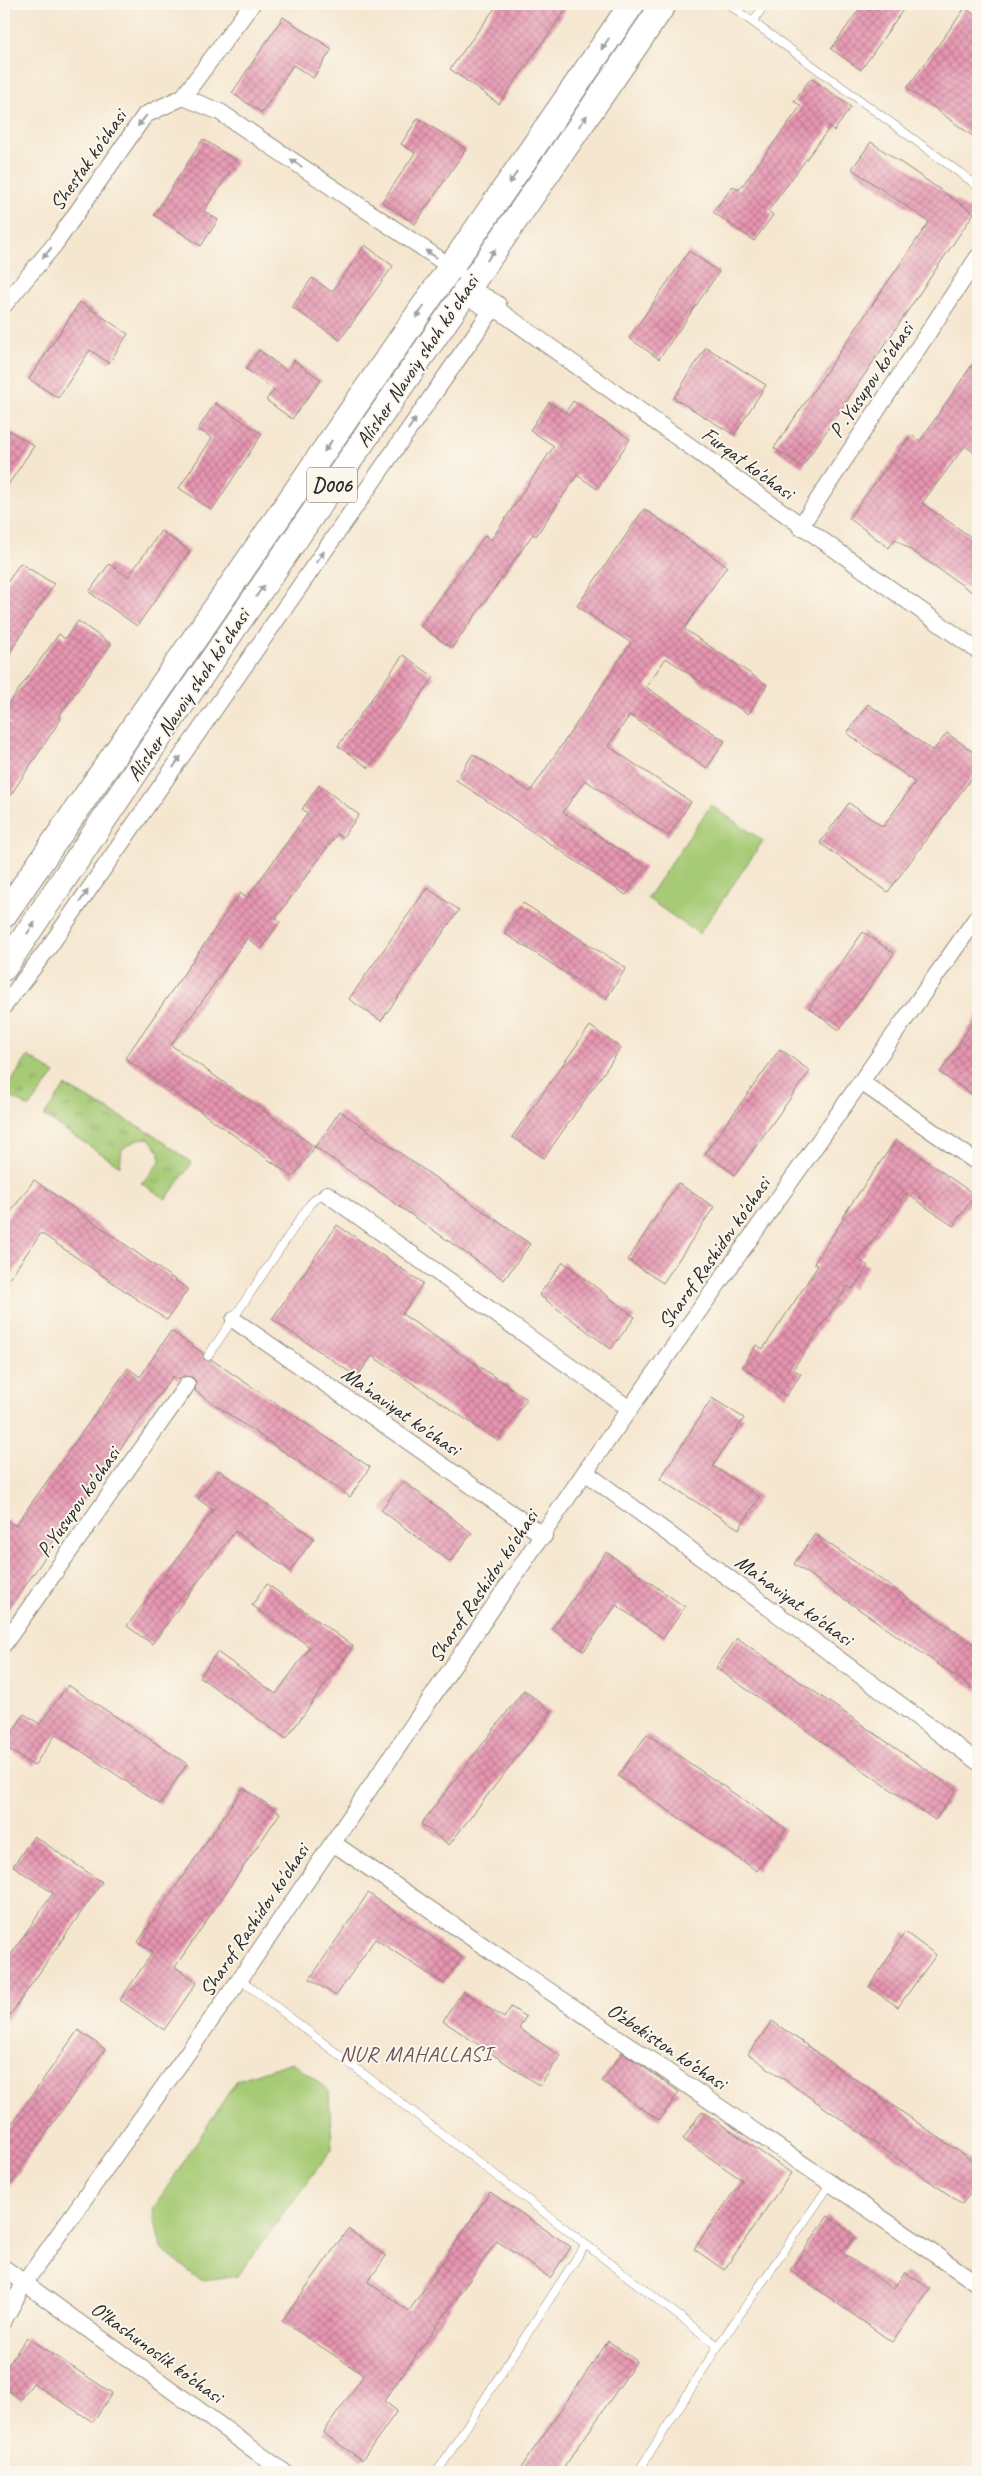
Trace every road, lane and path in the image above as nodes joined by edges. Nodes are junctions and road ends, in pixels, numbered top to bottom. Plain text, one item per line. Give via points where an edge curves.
1 (252, 4) edge
2 (632, 4) edge
3 (664, 4) edge
4 (728, 4) edge
5 (765, 4) edge
6 (754, 20) junction
7 (183, 97) junction
8 (978, 186) edge
9 (978, 257) edge
10 (451, 268) junction
11 (469, 286) junction
12 (4, 305) edge
13 (494, 307) junction
14 (800, 526) junction
15 (978, 651) edge
16 (4, 915) edge
17 (978, 916) edge
18 (4, 968) edge
19 (4, 1006) edge
20 (861, 1082) junction
21 (978, 1163) edge
22 (327, 1194) joint
23 (234, 1320) junction
24 (208, 1356) dead end
25 (187, 1385) dead end
26 (630, 1409) junction
27 (585, 1472) junction
28 (544, 1536) junction
29 (4, 1644) edge
30 (978, 1762) edge
31 (333, 1843) junction
32 (240, 1979) junction
33 (831, 2183) junction
34 (585, 2244) junction
35 (4, 2268) edge
36 (25, 2282) junction
37 (978, 2284) edge
38 (4, 2320) edge
39 (718, 2346) junction
40 (284, 2472) edge
41 (437, 2472) edge
42 (638, 2472) edge

1 - 7 street, Shestak ko'chasi
2 -> 10 main road, Alisher Navoiy shoh koʻchasi / D006
11 -> 3 main road, Alisher Navoiy shoh koʻchasi / D006
4 - 6 lane
5 - 6 lane
6 - 8 lane
10 -> 7 street via 220,112
7 -> 12 street, Shestak ko'chasi via 145,115 55,244
9 - 14 street, P .Yusupov ko'chasi
10 - 11 street
10 -> 16 main road, Alisher Navoiy shoh koʻchasi / D006
11 - 13 main road
18 -> 11 main road, Alisher Navoiy shoh koʻchasi / D006
13 - 14 street, Furqat ko'chasi
19 -> 13 street, Alisher Navoiy shoh koʻchasi via 60,931
14 - 15 street, Furqat ko'chasi
17 - 20 street, Sharof Rashidov ko'chasi
20 - 21 street
20 - 26 street, Sharof Rashidov ko'chasi
22 - 23 lane via 310,1204
22 - 26 street
23 - 24 lane
23 - 28 street, Ma’naviyat ko'chasi
25 - 29 street, P.Yusupov ko'chasi
26 - 27 street, Sharof Rashidov ko'chasi
27 - 28 street, Sharof Rashidov ko'chasi
27 - 30 street, Ma’naviyat ko'chasi
28 - 31 street, Sharof Rashidov ko'chasi
31 - 32 street, Sharof Rashidov ko'chasi
31 - 33 street, O‘zbekiston ko‘chasi
32 - 34 lane
32 - 36 street, Sharof Rashidov ko'chasi
33 - 37 street, O‘zbekiston ko‘chasi
33 - 39 lane
34 - 39 lane
34 - 41 lane
35 - 36 street, O‘lkashunoslik ko‘chasi
36 - 38 street, Sharof Rashidov ko'chasi
36 - 40 street, O‘lkashunoslik ko‘chasi
39 - 42 lane

